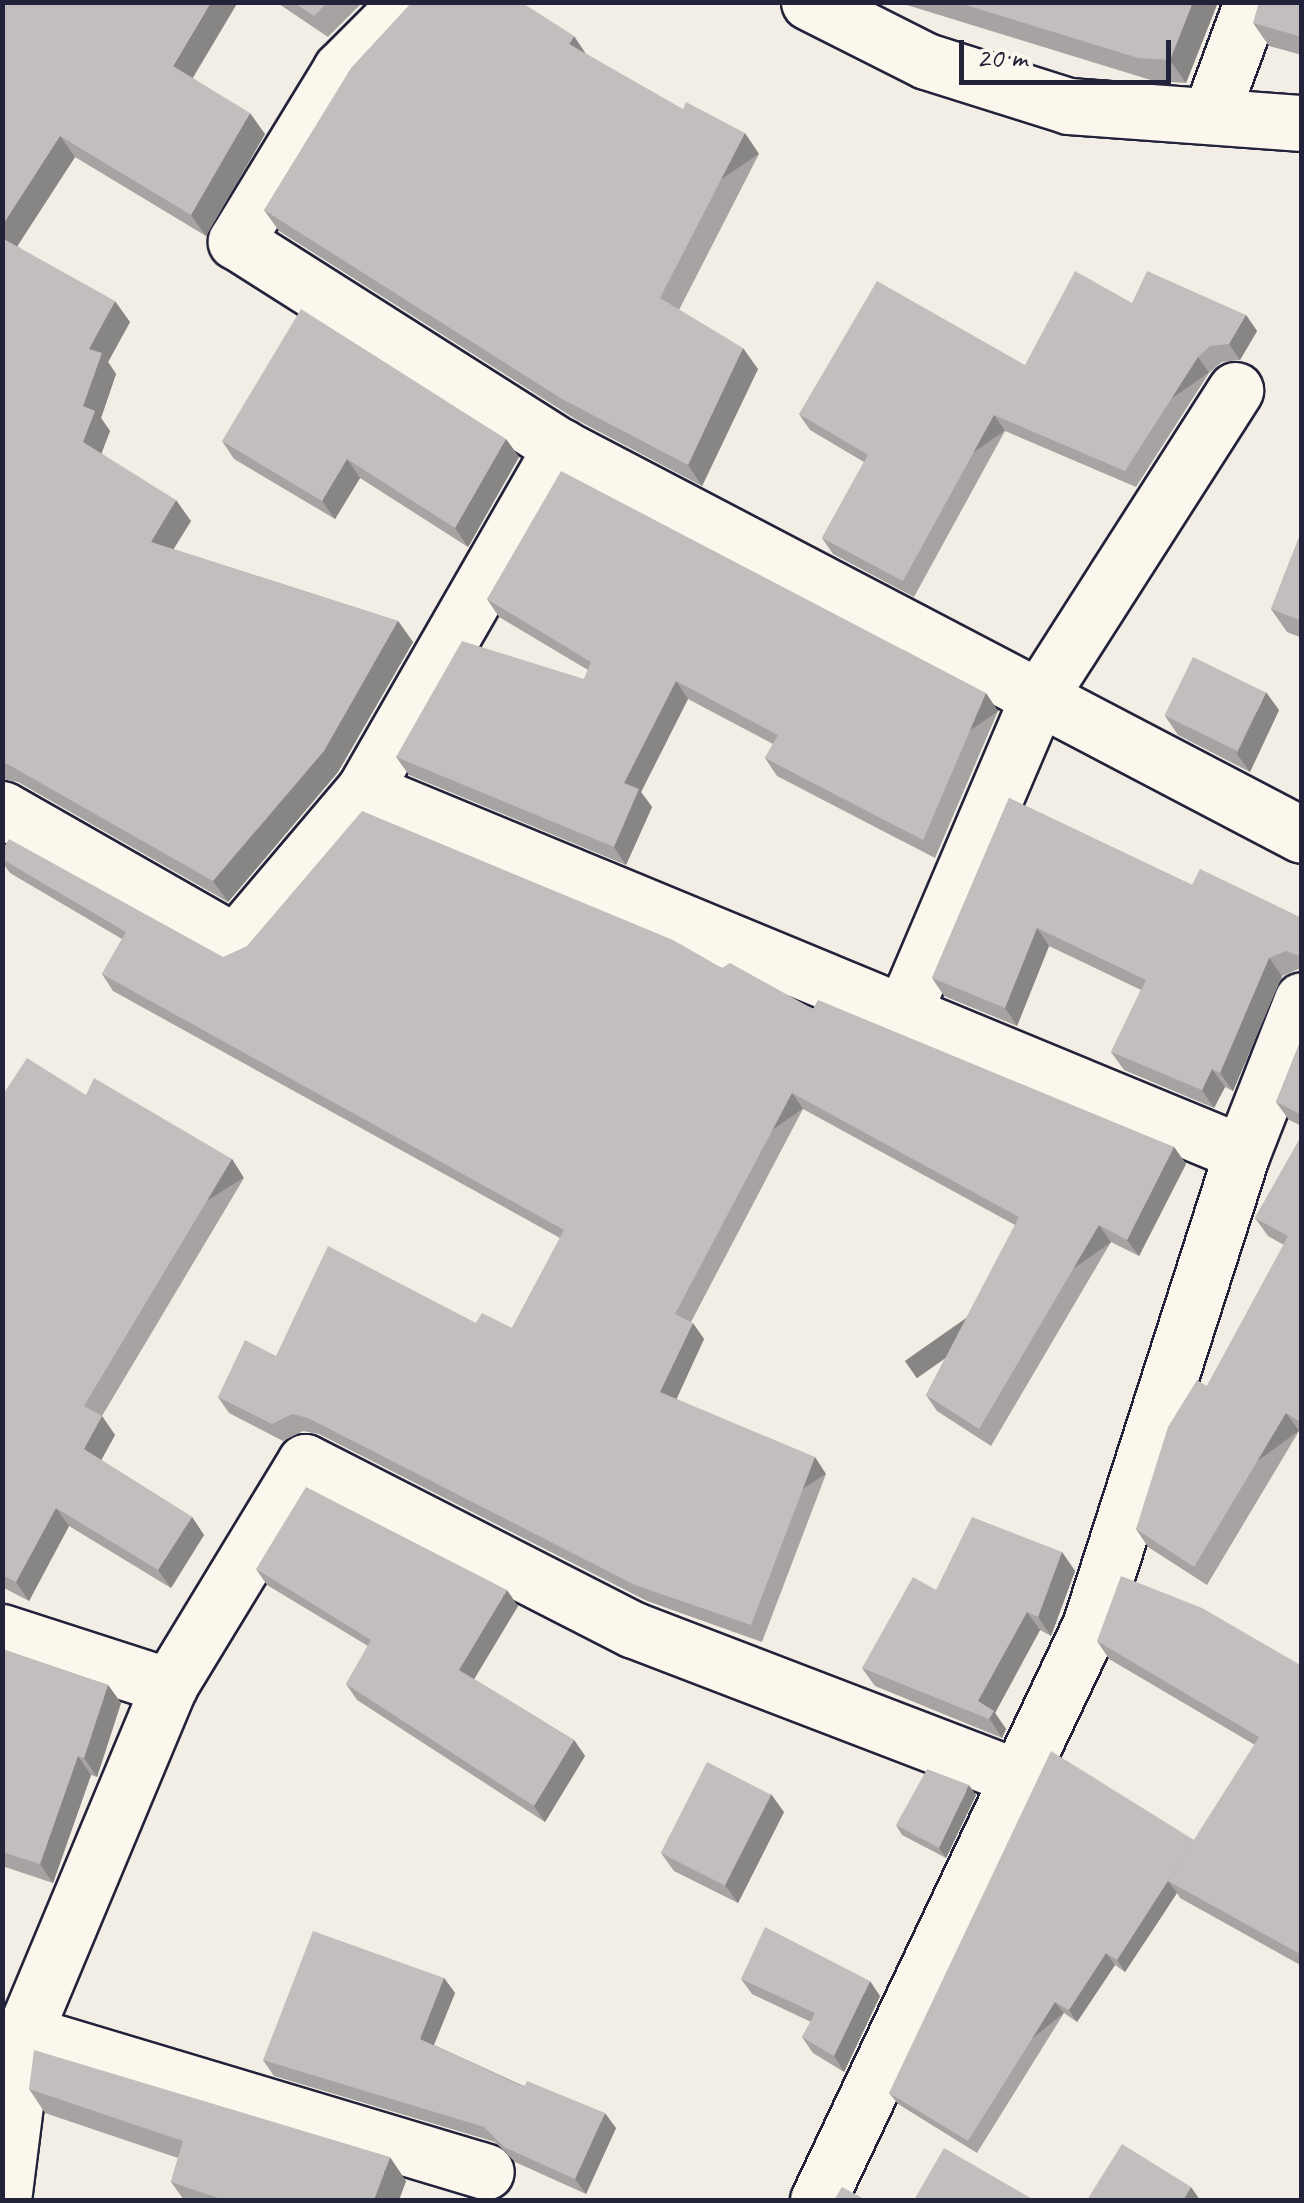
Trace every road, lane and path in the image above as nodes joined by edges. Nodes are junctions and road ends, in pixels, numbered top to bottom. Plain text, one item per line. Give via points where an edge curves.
1 (408, 2) edge
2 (808, 2) edge
3 (1252, 2) edge
4 (1210, 114) junction
5 (1302, 123) edge
6 (1235, 390) dead end
7 (561, 446) junction
8 (1037, 700) junction
9 (364, 790) junction
10 (2, 810) edge
11 (1302, 835) edge
12 (1302, 1000) edge
13 (906, 1009) junction
14 (1242, 1153) junction
15 (2, 1632) edge
16 (169, 1686) junction
17 (1022, 1779) junction
18 (24, 2034) junction
19 (486, 2172) dead end
20 (3, 2200) edge
21 (818, 2200) edge

1 - 7 street via 341,69 236,241
2 - 4 street via 926,61 1070,106
3 - 4 street
4 - 5 street
6 - 8 street
7 - 8 street via 974,660
7 - 9 street
8 - 11 street
8 - 13 street
9 - 10 street via 235,942
9 - 13 street
12 - 14 street
13 - 14 street
14 - 17 street via 1090,1626
15 - 16 street
16 - 17 street via 305,1462 634,1630
16 - 18 street
17 - 21 street
18 - 19 street
18 - 20 street

